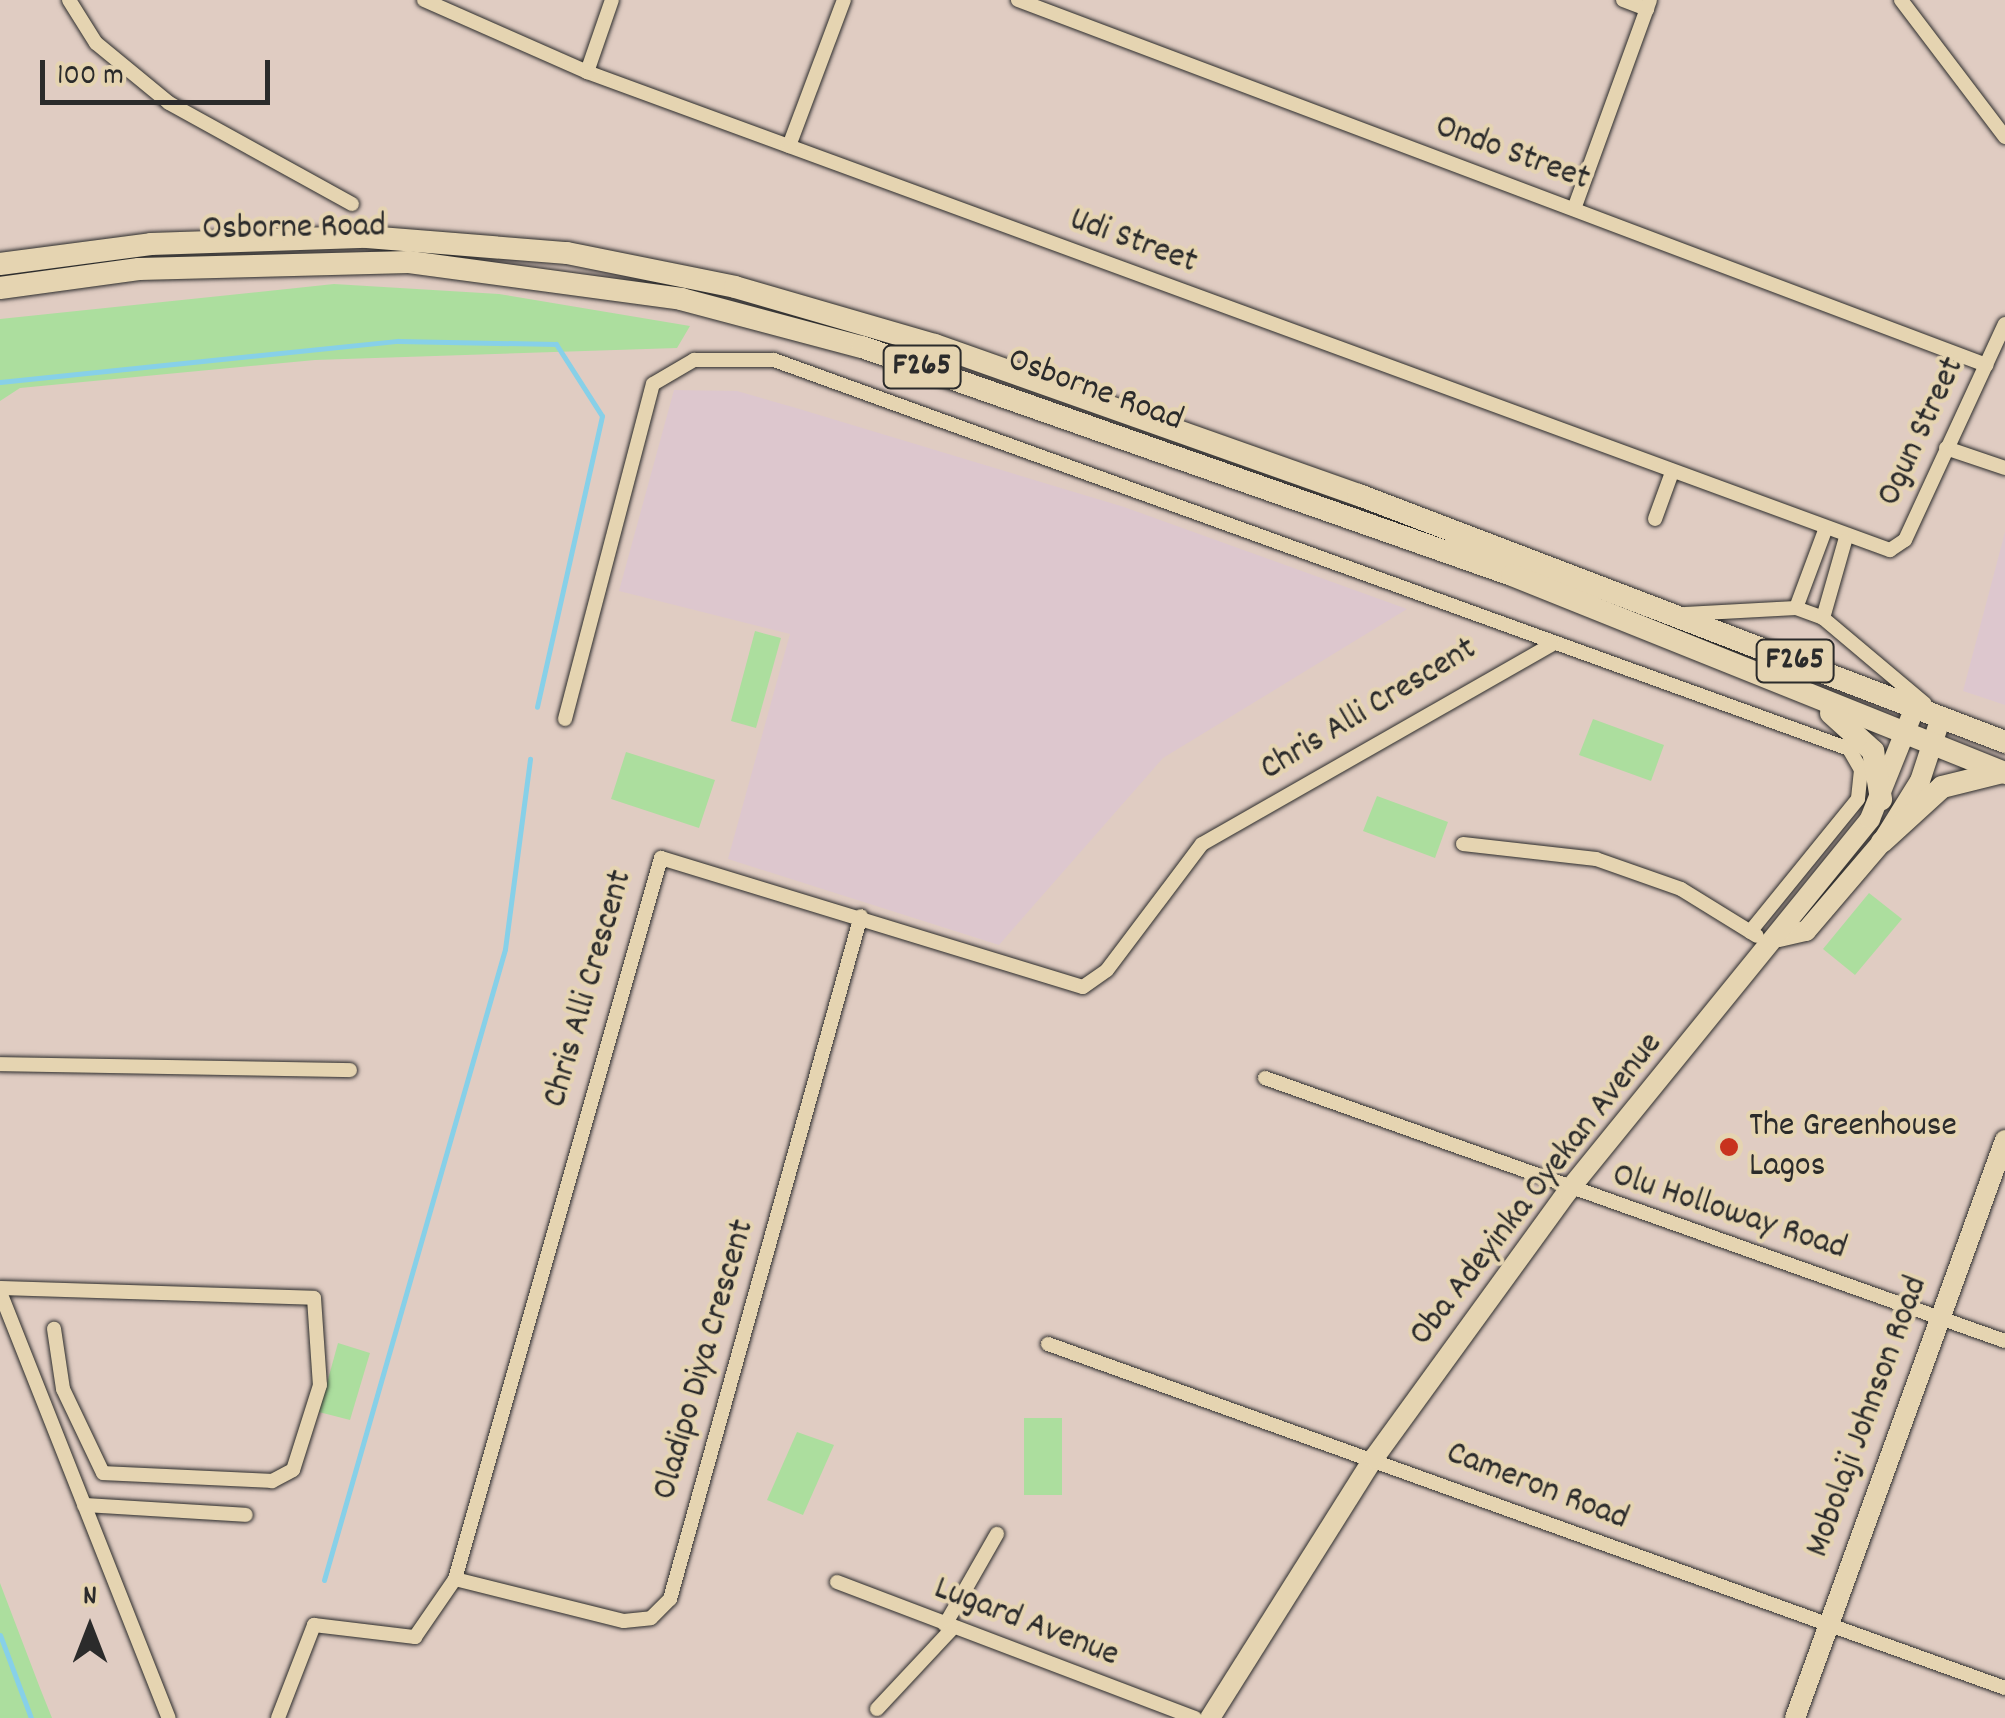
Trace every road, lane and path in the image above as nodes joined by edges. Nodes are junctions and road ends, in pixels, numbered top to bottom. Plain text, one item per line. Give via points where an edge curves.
1 (69, 0) edge
2 (424, 0) edge
3 (612, 0) edge
4 (844, 0) edge
5 (1018, 0) edge
6 (1070, 0) edge
7 (1623, 0) edge
8 (1902, 0) edge
9 (1649, 4) edge
10 (1064, 18) junction
11 (586, 72) junction
12 (2005, 137) edge
13 (790, 146) junction
14 (352, 204) dead end
15 (1574, 209) junction
16 (0, 264) edge
17 (66, 278) junction
18 (0, 288) edge
19 (0, 304) edge
20 (2005, 324) edge
21 (1986, 365) junction
22 (1946, 448) junction
23 (2005, 468) edge
24 (1671, 475) junction
25 (1655, 519) dead end
26 (1824, 533) junction
27 (1846, 541) junction
28 (1796, 608) junction
29 (1676, 615) junction
30 (1823, 618) junction
31 (1550, 645) junction
32 (1799, 692) junction
33 (1915, 707) junction
34 (1941, 716) junction
35 (565, 719) dead end
36 (1908, 732) junction
37 (2005, 742) edge
38 (1934, 743) junction
39 (2005, 773) edge
40 (1881, 799) junction
41 (1882, 842) junction
42 (1463, 844) dead end
43 (860, 916) junction
44 (1750, 932) junction
45 (1775, 941) junction
46 (0, 1064) edge
47 (350, 1070) dead end
48 (1265, 1078) dead end
49 (2005, 1140) edge
50 (1568, 1191) junction
51 (0, 1290) edge
52 (1940, 1317) junction
53 (54, 1329) dead end
54 (2005, 1341) edge
55 (1048, 1344) dead end
56 (1374, 1458) junction
57 (84, 1505) junction
58 (246, 1515) dead end
59 (997, 1534) dead end
60 (454, 1579) junction
61 (837, 1582) dead end
62 (948, 1627) junction
63 (1825, 1628) junction
64 (2005, 1688) edge
65 (876, 1710) dead end
66 (169, 1718) edge
67 (278, 1718) edge
68 (1195, 1718) edge
69 (1210, 1718) edge
70 (1795, 1718) edge

1 - 14 street via 96,43 169,102
2 - 11 street, Udi Street
3 - 11 street
4 - 13 street
5 - 10 street, Ondo Street
6 - 10 street
7 - 9 street
8 - 12 street
9 - 15 street
10 - 15 street, Ondo Street
11 - 13 street, Udi Street
13 - 24 street, Udi Street
15 - 21 street, Ondo Street
16 - 29 main road, Osborne Road / F265 via 151,244 368,237 506,245 680,274 936,345
17 - 18 main road, Osborne Road / F265
17 - 19 main road
17 - 32 main road, Osborne Road / F265 via 409,262 681,298 1002,394 1512,575
20 - 21 street, Ogun Street
21 - 22 street, Ogun Street
22 - 23 street
22 - 27 street, Ogun Street via 1899,548
24 - 25 street
24 - 26 street, Udi Street
26 - 27 street, Ogun Street
26 - 28 street
27 - 30 street
28 - 29 street
28 - 30 street
29 - 33 main road, Osborne Road / F265
30 - 34 street
31 - 35 street via 869,388 727,356 675,366 652,384
31 - 43 street, Chris Alli Crescent via 1202,844 1107,970 1082,987
31 - 44 street via 1856,756 1858,799
32 - 36 main road, Osborne Road / F265
32 - 40 main road via 1873,751
33 - 34 main road, Osborne Road / F265
33 - 36 main road, Oba Adeyinka Oyekan Avenue
34 - 37 main road, Osborne Road / F265
34 - 38 main road
36 - 38 main road, Osborne Road / F265
36 - 40 main road, Oba Adeyinka Oyekan Avenue
38 - 39 main road, Osborne Road / F265
38 - 41 main road
39 - 41 main road via 1951,782
40 - 45 main road, Oba Adeyinka Oyekan Avenue
41 - 45 main road via 1806,931
42 - 44 street via 1596,859 1680,889
43 - 60 street, Oladipo Diya Crescent via 670,1599 651,1618 624,1621
43 - 60 street, Chris Alli Crescent via 677,858 658,862
44 - 45 street
45 - 50 main road, Oba Adeyinka Oyekan Avenue
46 - 47 street
48 - 50 street, Olu Holloway Road
49 - 52 main road, Mobolaji Johnson Road
50 - 52 street, Olu Holloway Road
50 - 56 main road, Oba Adeyinka Oyekan Avenue
51 - 53 street via 286,1293 319,1306 322,1365 292,1470 272,1482 103,1473 64,1389
51 - 57 street
52 - 54 street, Olu Holloway Road
52 - 63 main road, Mobolaji Johnson Road
55 - 56 street, Cameron Road
56 - 63 street, Cameron Road
56 - 69 main road, Oba Adeyinka Oyekan Avenue
57 - 58 street
57 - 66 street
59 - 62 street
60 - 67 street, Chris Alli Crescent via 415,1637 314,1625
61 - 62 street, Lugard Avenue
62 - 65 street
62 - 68 street, Lugard Avenue
63 - 64 street, Cameron Road
63 - 70 main road, Mobolaji Johnson Road

